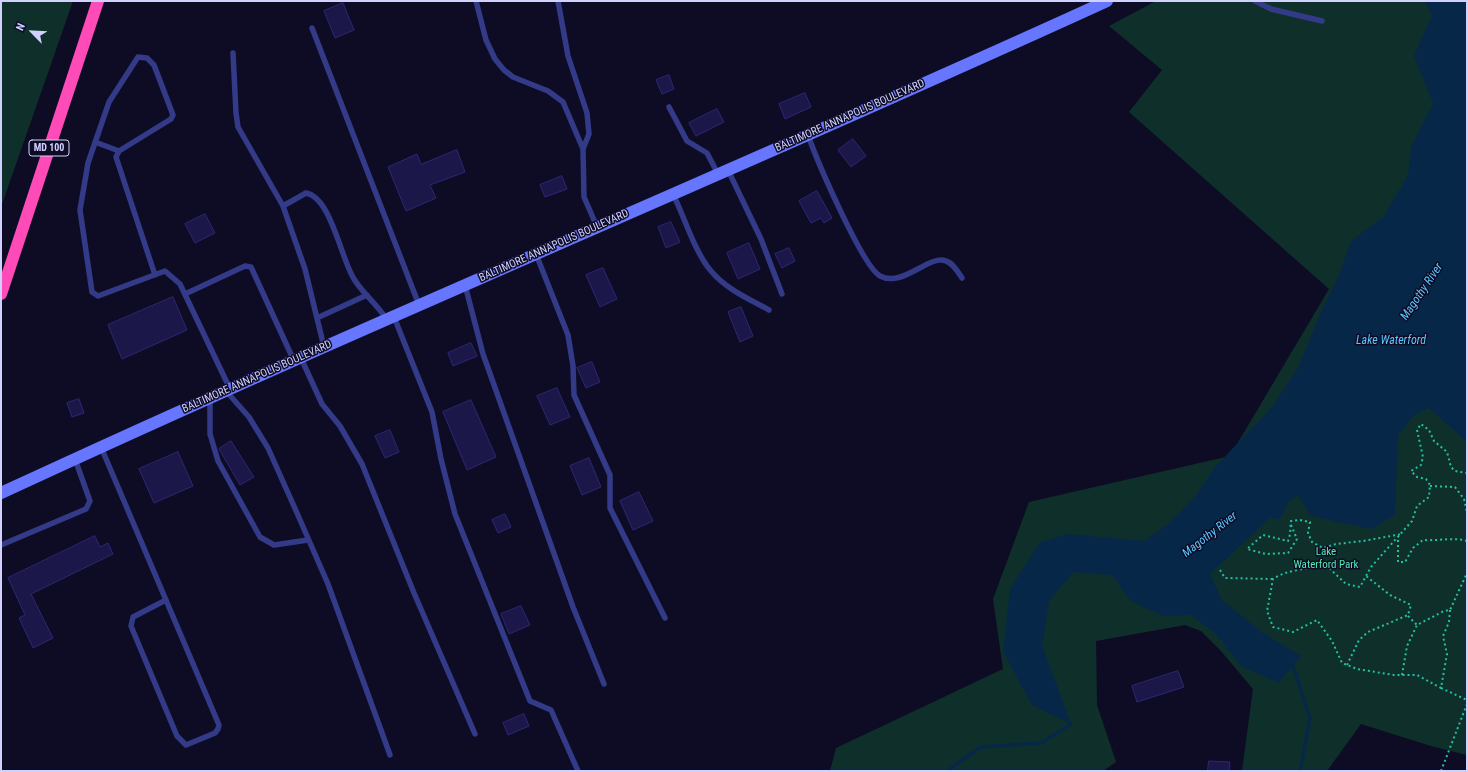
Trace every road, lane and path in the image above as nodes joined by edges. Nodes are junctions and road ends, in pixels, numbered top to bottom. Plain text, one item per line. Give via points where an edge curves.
1 (98, 1) edge
2 (476, 1) edge
3 (558, 1) edge
4 (1107, 1) edge
5 (1255, 1) edge
6 (1322, 21) dead end
7 (312, 28) dead end
8 (233, 53) dead end
9 (669, 108) dead end
10 (808, 134) junction
11 (95, 142) junction
12 (583, 149) junction
13 (119, 151) junction
14 (723, 172) junction
15 (673, 193) junction
16 (283, 206) junction
17 (597, 227) junction
18 (536, 254) junction
19 (155, 275) junction
20 (962, 278) dead end
21 (466, 285) junction
22 (1, 294) edge
23 (186, 294) junction
24 (782, 294) dead end
25 (367, 295) junction
26 (420, 305) junction
27 (769, 310) dead end
28 (317, 318) junction
29 (390, 318) junction
30 (324, 348) junction
31 (297, 359) junction
32 (228, 390) junction
33 (210, 398) junction
34 (101, 447) junction
35 (75, 459) junction
36 (1467, 473) edge
37 (1430, 486) junction
38 (1, 493) edge
39 (1466, 501) edge
40 (1467, 512) edge
41 (1291, 526) junction
42 (1403, 534) junction
43 (1398, 539) junction
44 (308, 540) junction
45 (1467, 541) edge
46 (1, 545) edge
47 (1220, 570) dead end
48 (1467, 573) edge
49 (1366, 576) junction
50 (1273, 579) junction
51 (166, 600) junction
52 (1450, 610) junction
53 (1408, 616) junction
54 (665, 618) dead end
55 (1417, 625) junction
56 (1347, 665) junction
57 (1402, 675) junction
58 (604, 684) dead end
59 (1441, 688) junction
60 (1467, 700) edge
61 (1467, 704) edge
62 (475, 734) dead end
63 (390, 755) dead end
64 (578, 771) edge
65 (1441, 771) edge

1 - 22 highway, MD 100
2 - 12 lane via 486,40 495,59 513,77 548,91 563,102
3 - 12 lane via 568,56 588,113 589,134
4 - 10 street, BALTIMORE ANNAPOLIS BOULEVARD via 957,70
5 - 6 lane via 1270,9
7 - 26 lane
8 - 16 lane via 238,127
9 - 14 lane via 687,141 707,153
10 - 14 street, BALTIMORE ANNAPOLIS BOULEVARD
10 - 20 lane via 846,221 872,270 880,276 900,278 937,260 944,260 950,263
11 - 13 lane
11 - 13 lane via 109,102 138,57 147,58 154,65 173,115
11 - 19 lane via 88,163 80,210 92,292 98,296
12 - 17 lane via 584,197
13 - 19 lane via 116,156
14 - 15 street, BALTIMORE ANNAPOLIS BOULEVARD
14 - 24 lane via 760,239
15 - 17 street, BALTIMORE ANNAPOLIS BOULEVARD
15 - 27 lane via 704,262 712,272 736,293
16 - 25 lane via 306,193 321,202 353,278
16 - 28 lane via 305,269
17 - 18 street, BALTIMORE ANNAPOLIS BOULEVARD
18 - 21 street, BALTIMORE ANNAPOLIS BOULEVARD
18 - 54 lane via 568,335 574,395 610,475 610,508
19 - 23 lane via 165,271 180,284
21 - 26 street, BALTIMORE ANNAPOLIS BOULEVARD
21 - 58 lane via 483,354 573,607
23 - 31 lane via 245,266 251,267
23 - 32 lane
25 - 28 lane
25 - 29 lane
26 - 29 street, BALTIMORE ANNAPOLIS BOULEVARD
28 - 30 lane
29 - 30 street, BALTIMORE ANNAPOLIS BOULEVARD
29 - 64 lane via 432,412 455,514 530,701 551,710
30 - 31 street, BALTIMORE ANNAPOLIS BOULEVARD
31 - 32 street, BALTIMORE ANNAPOLIS BOULEVARD
31 - 62 lane via 322,404 340,426 362,464
32 - 33 street, BALTIMORE ANNAPOLIS BOULEVARD
32 - 44 lane via 268,448
33 - 34 street, BALTIMORE ANNAPOLIS BOULEVARD
33 - 44 lane via 210,434 218,461 260,537 274,545
34 - 35 street, BALTIMORE ANNAPOLIS BOULEVARD
34 - 51 lane
35 - 38 street, BALTIMORE ANNAPOLIS BOULEVARD
35 - 46 lane via 90,500 86,509
36 - 37 path via 1455,471 1451,467 1447,452 1434,441 1429,430 1421,424 1417,430 1423,458 1421,465 1411,471 1417,477 1426,479
37 - 39 path via 1455,488
37 - 42 path via 1429,497 1417,506 1412,521
39 - 40 path
41 - 41 path via 1288,541 1263,536 1247,549 1266,554 1288,553 1297,539
41 - 42 path via 1291,521 1310,522 1308,533 1312,542 1323,548
42 - 43 path
43 - 45 path via 1398,562 1405,562 1413,548 1423,540
43 - 49 path via 1371,567
44 - 63 lane via 357,660
47 - 50 path via 1225,578
48 - 52 path
49 - 50 path via 1360,587 1346,584 1328,567 1279,574
49 - 53 path via 1390,595 1411,605
50 - 56 path via 1267,611 1273,627 1293,632 1317,620 1332,641 1342,663
51 - 51 lane via 219,725 215,733 186,745 181,743 131,626 133,617
52 - 55 path
52 - 59 path via 1449,622 1443,636 1447,654
53 - 55 path
53 - 56 path via 1375,629 1359,640
55 - 57 path via 1407,646
56 - 57 path via 1357,669
57 - 59 path via 1417,675
59 - 60 path
61 - 65 path

